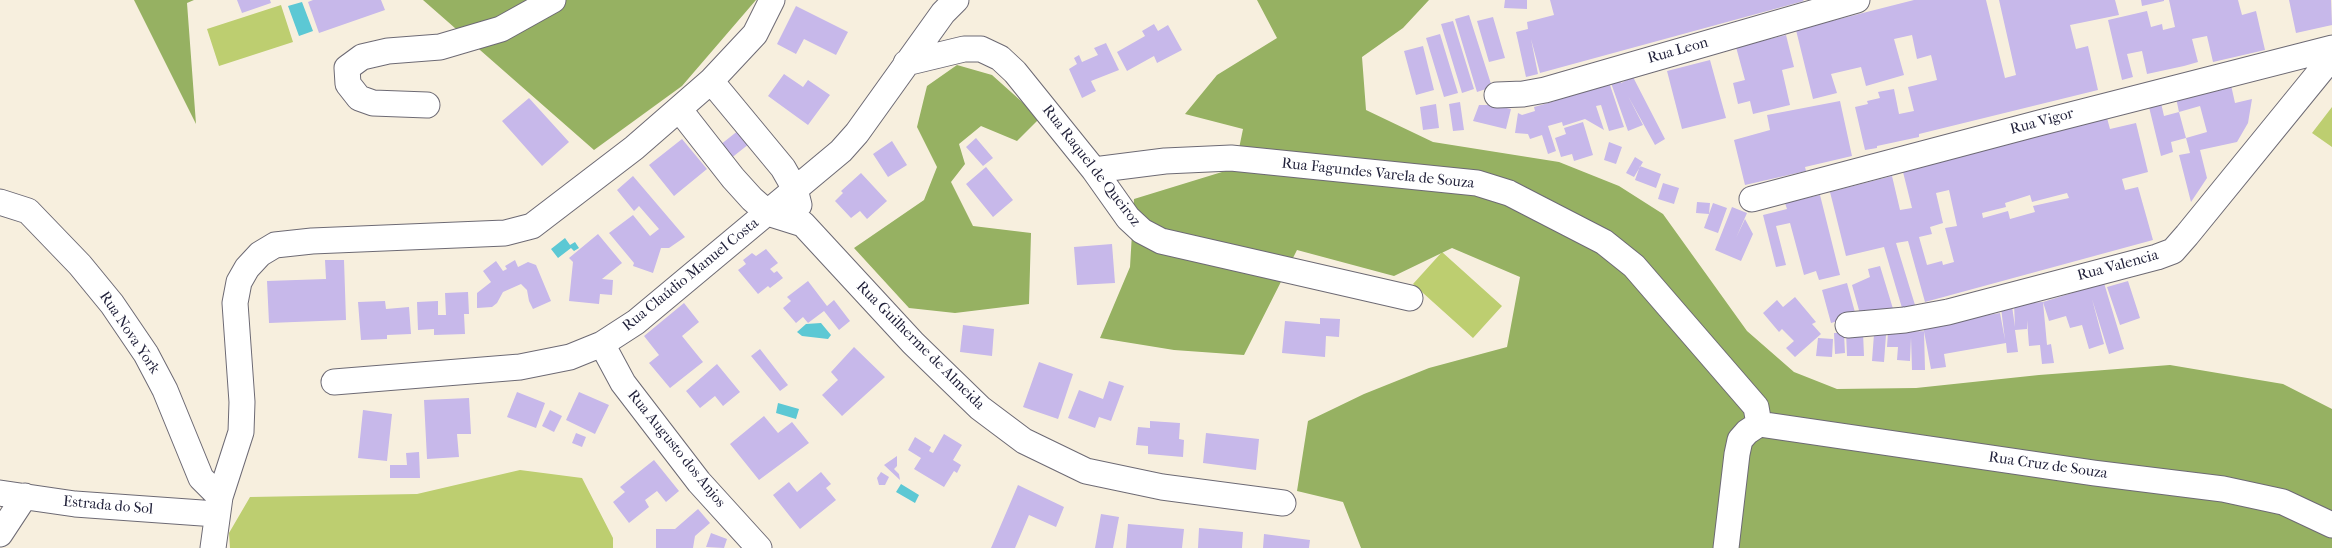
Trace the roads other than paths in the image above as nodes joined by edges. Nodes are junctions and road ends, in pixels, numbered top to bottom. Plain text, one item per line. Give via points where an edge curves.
1 (553, 0) edge
2 (772, 0) edge
3 (956, 0) edge
4 (1857, 0) edge
5 (2332, 48) edge
6 (2332, 57) edge
7 (906, 63) junction
8 (711, 81) junction
9 (1497, 95) dead end
10 (427, 105) dead end
11 (679, 109) junction
12 (1094, 170) junction
13 (795, 188) junction
14 (1752, 199) dead end
15 (0, 202) edge
16 (768, 213) junction
17 (803, 224) junction
18 (1410, 298) dead end
19 (1848, 325) dead end
20 (602, 344) junction
21 (334, 382) dead end
22 (1759, 424) junction
23 (0, 493) edge
24 (25, 496) junction
25 (1283, 503) dead end
26 (218, 505) junction
27 (2332, 525) edge
28 (0, 534) edge
29 (212, 548) edge
30 (759, 548) edge
31 (1726, 548) edge

1 - 10 street via 502,29 440,47 388,51 362,57 347,68 348,84 359,98 374,104
2 - 8 street via 755,34
3 - 7 street, Rua Claúdio Manuel Costa
4 - 9 street, Rua Leon via 1545,90
5 - 14 street, Rua Vigor
6 - 19 street, Rua Valencia via 2188,236 2173,250 1948,312
7 - 12 street, Rua Raquel de Queiroz via 964,49 981,50 1000,58
7 - 13 street, Rua Claúdio Manuel Costa via 857,133 841,151
8 - 11 street
8 - 13 street via 766,147
11 - 16 street via 733,178
11 - 26 street via 552,212 521,231 434,238 312,241 274,245 260,254 239,282 235,303 242,432
12 - 18 street, Rua Raquel de Queiroz via 1128,218 1142,231 1161,241
12 - 22 street, Rua Fagundes Varela de Souza via 1165,161 1231,158 1477,183 1509,194 1604,242 1634,266 1750,400 1759,416
13 - 16 street, Rua Claúdio Manuel Costa
13 - 17 street
15 - 26 street, Rua Nova York via 28,211 112,304 146,354 165,390 202,478
16 - 17 street, Rua Guilherme de Almeida
16 - 20 street, Rua Claúdio Manuel Costa via 636,322
17 - 25 street, Rua Guilherme de Almeida via 920,350 980,408 1024,440 1086,470 1162,487
20 - 21 street, Rua Claúdio Manuel Costa via 570,358 520,367
20 - 30 street, Rua Augusto dos Anjos via 623,383 699,482
22 - 27 street, Rua Cruz de Souza via 2223,489 2283,502
22 - 31 street via 1740,440
23 - 24 street, Estrada do Sol
24 - 26 street, Estrada do Sol via 75,504
24 - 28 street
26 - 29 street

